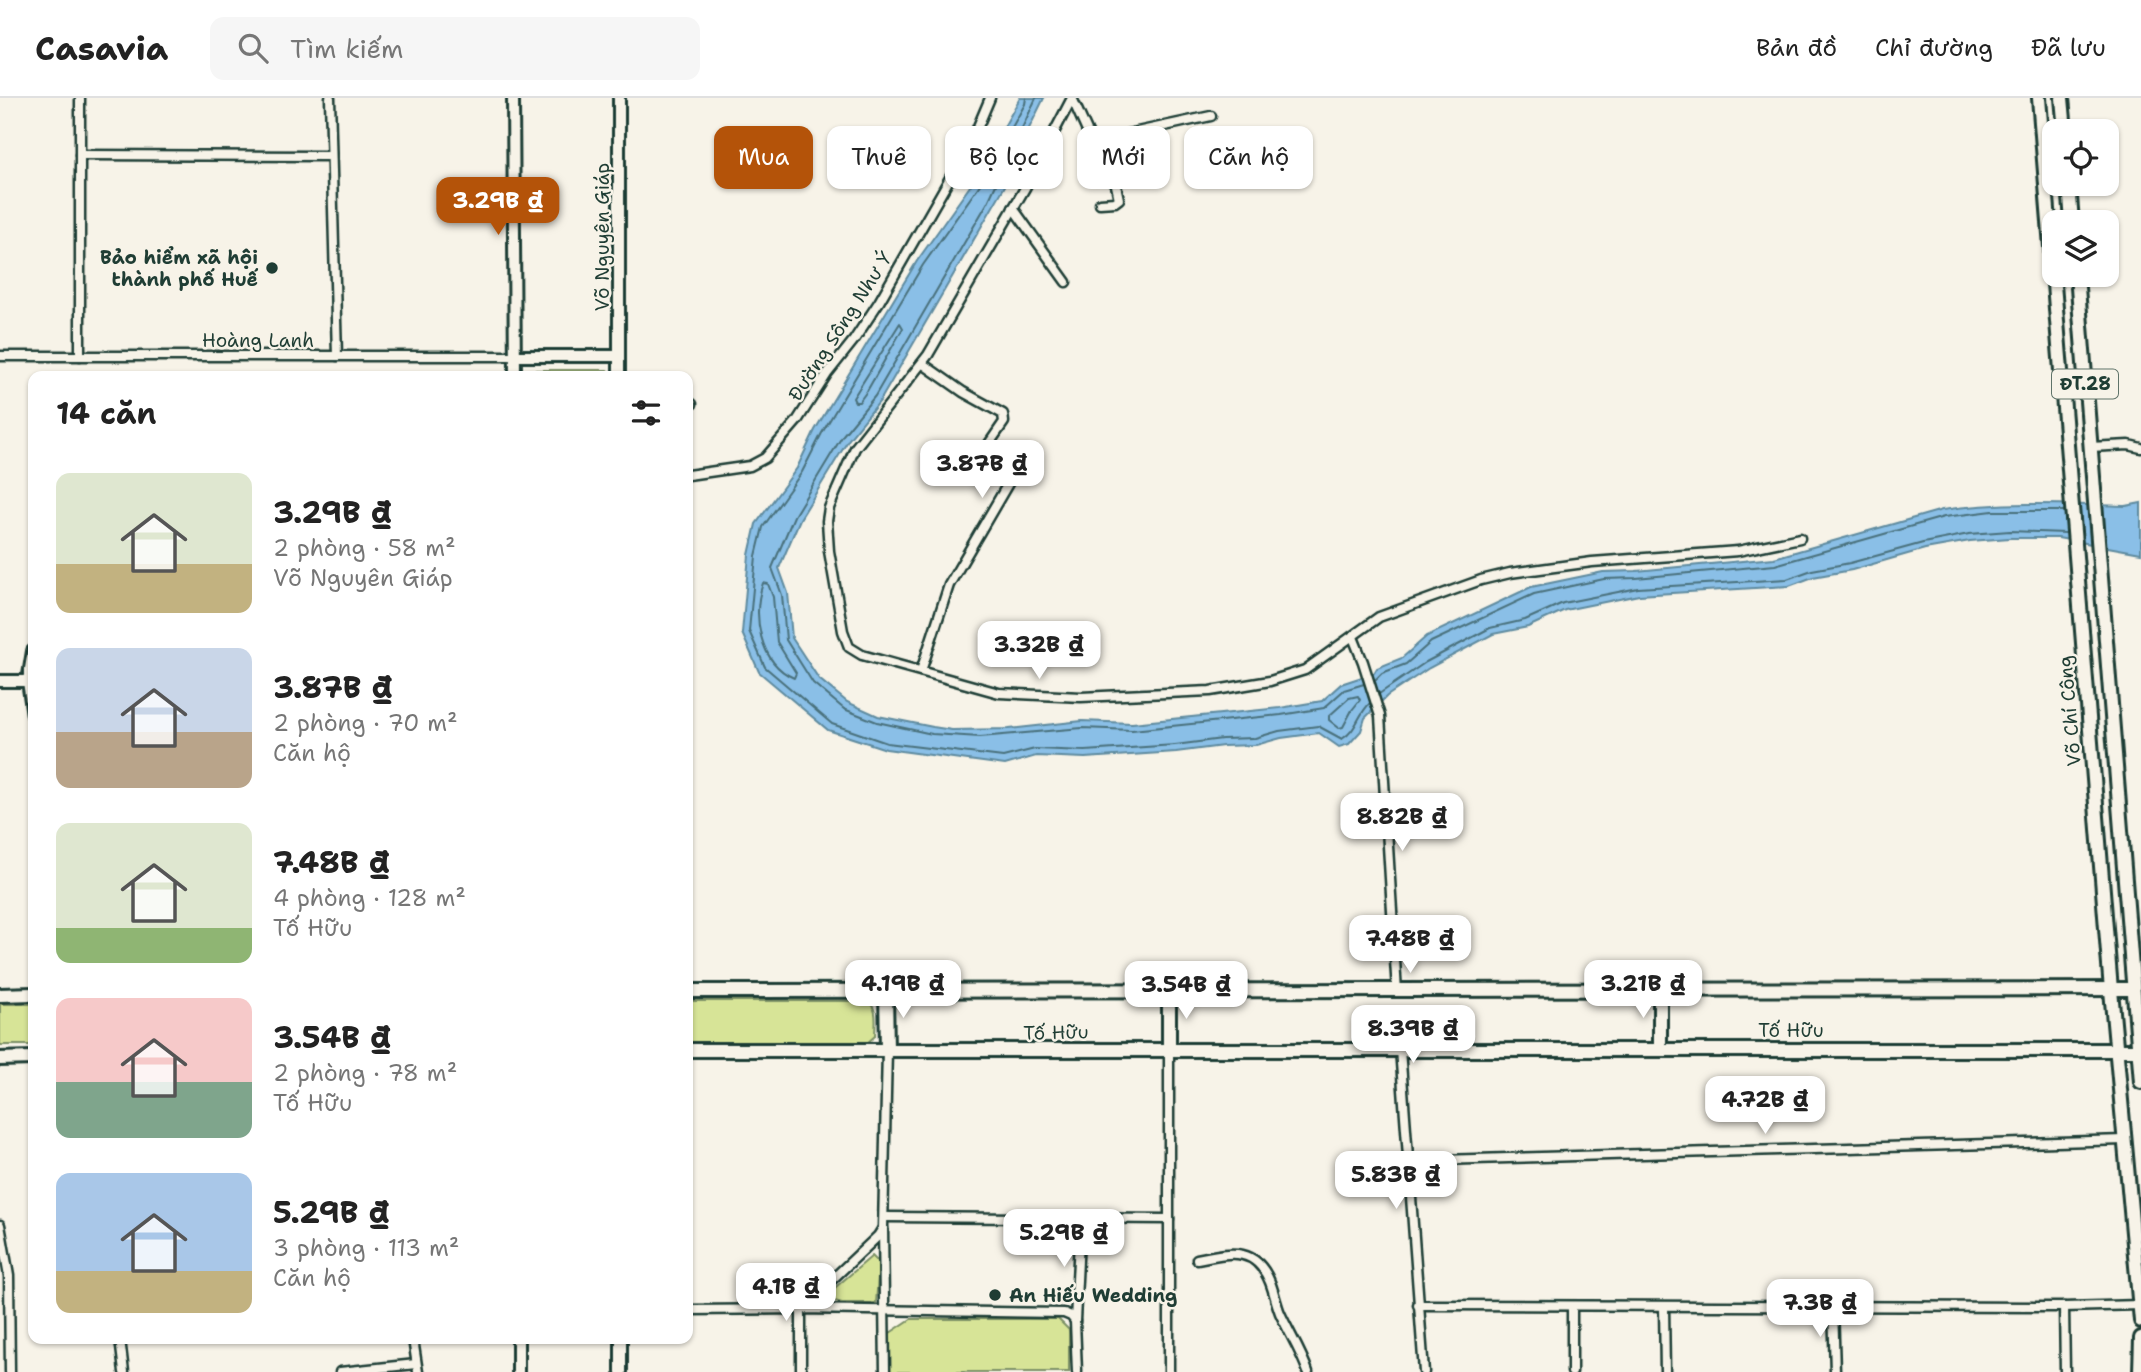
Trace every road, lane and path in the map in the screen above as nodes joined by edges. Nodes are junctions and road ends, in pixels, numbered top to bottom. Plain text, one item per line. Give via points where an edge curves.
1 (80, 98) edge
2 (330, 98) edge
3 (513, 98) edge
4 (619, 98) edge
5 (990, 98) edge
6 (1072, 98) edge
7 (2039, 98) edge
8 (2062, 98) edge
9 (1211, 116) dead end
10 (2064, 119) edge
11 (1085, 126) edge
12 (1167, 126) edge
13 (80, 155) junction
14 (330, 156) junction
15 (1117, 189) edge
16 (1100, 203) dead end
17 (1013, 208) junction
18 (1066, 282) dead end
19 (2078, 287) edge
20 (0, 356) edge
21 (80, 356) junction
22 (337, 356) junction
23 (515, 356) junction
24 (619, 356) junction
25 (923, 364) junction
26 (515, 371) edge
27 (619, 371) edge
28 (2090, 447) junction
29 (2141, 448) edge
30 (693, 474) edge
31 (1800, 538) dead end
32 (1353, 637) junction
33 (921, 671) junction
34 (0, 681) edge
35 (28, 681) edge
36 (2133, 989) junction
37 (2111, 990) junction
38 (693, 991) edge
39 (886, 991) junction
40 (1660, 991) junction
41 (1169, 992) junction
42 (1397, 992) junction
43 (28, 994) edge
44 (0, 995) edge
45 (1400, 1049) junction
46 (1660, 1049) junction
47 (693, 1050) edge
48 (887, 1050) junction
49 (1169, 1050) junction
50 (2117, 1050) junction
51 (2138, 1050) junction
52 (28, 1058) edge
53 (0, 1059) edge
54 (2141, 1082) edge
55 (2124, 1140) junction
56 (1407, 1161) junction
57 (885, 1217) junction
58 (1080, 1219) junction
59 (1169, 1219) junction
60 (0, 1225) edge
61 (883, 1228) junction
62 (1197, 1259) dead end
63 (1418, 1305) junction
64 (2140, 1305) edge
65 (1572, 1306) junction
66 (1833, 1306) junction
67 (1664, 1307) junction
68 (2064, 1307) junction
69 (801, 1309) junction
70 (693, 1310) edge
71 (885, 1311) junction
72 (1075, 1321) junction
73 (2141, 1321) edge
74 (2141, 1338) edge
75 (121, 1344) edge
76 (414, 1344) edge
77 (518, 1344) edge
78 (621, 1344) edge
79 (417, 1368) edge
80 (10, 1372) edge
81 (124, 1372) edge
82 (340, 1372) edge
83 (518, 1372) edge
84 (621, 1372) edge
85 (801, 1372) edge
86 (885, 1372) edge
87 (1077, 1372) edge
88 (1169, 1372) edge
89 (1308, 1372) edge
90 (1423, 1372) edge
91 (1572, 1372) edge
92 (1665, 1372) edge
93 (1835, 1372) edge
94 (2065, 1372) edge
95 (2140, 1372) edge

1 - 13 street
2 - 14 street
3 - 23 street
4 - 24 street, Võ Nguyên Giáp
5 - 30 street, Đường Sông Như Ý via 974,136 879,302 797,421 765,458 750,466
6 - 11 street
6 - 17 street
7 - 37 main road, Võ Chí Công / ĐT.28
8 - 10 main road
9 - 12 street
13 - 14 street
13 - 21 street
14 - 22 street
15 - 16 street via 1119,199
17 - 18 street
17 - 25 street
19 - 28 main road, ĐT.28
20 - 21 street, Hoàng Lanh
21 - 22 street, Hoàng Lanh
22 - 23 street, Hoàng Lanh
23 - 24 street
23 - 26 street
24 - 27 street, Võ Nguyên Giáp
25 - 33 street via 855,447 827,521 849,647
25 - 33 street via 1003,414 1004,422 984,451 1013,475 949,585
28 - 29 street
28 - 36 main road, ĐT.28
31 - 32 street via 1738,551 1510,573 1399,608
32 - 33 street via 1306,670 1270,681 1187,693 1081,697 999,693
32 - 42 street via 1380,716
34 - 35 street
36 - 37 main road, Tố Hữu
36 - 51 main road, ĐT.28
37 - 40 main road, Tố Hữu
37 - 50 main road, Võ Chí Công / ĐT.28
38 - 39 main road, Tố Hữu
39 - 41 main road, Tố Hữu
39 - 48 main road
40 - 42 main road, Tố Hữu
40 - 46 main road
41 - 42 main road, Tố Hữu
41 - 49 main road
43 - 44 main road
45 - 46 main road, Tố Hữu
45 - 49 main road, Tố Hữu
45 - 56 street
46 - 50 main road, Tố Hữu
47 - 48 main road, Tố Hữu
48 - 49 main road, Tố Hữu
48 - 57 street
49 - 59 street
50 - 51 main road, Tố Hữu
50 - 55 main road, Võ Chí Công / ĐT.28
51 - 54 main road, ĐT.28
52 - 53 main road
55 - 56 street
55 - 64 main road, Võ Chí Công / ĐT.28
56 - 63 street
57 - 58 street
57 - 61 street
58 - 59 street
58 - 72 street
59 - 88 street
60 - 80 street via 9,1276
61 - 69 street
61 - 71 street
62 - 89 street via 1240,1254 1264,1268
63 - 65 street
63 - 90 street
64 - 68 street
64 - 73 main road, Võ Chí Công / ĐT.28
65 - 67 street
65 - 91 street
66 - 67 street
66 - 68 street
66 - 93 street
67 - 92 street
68 - 94 street
69 - 70 street
69 - 71 street
69 - 85 street
71 - 72 street via 1064,1313
71 - 86 street
72 - 87 street
74 - 95 main road
75 - 81 street
76 - 79 street
77 - 83 street
78 - 84 street
79 - 82 street

